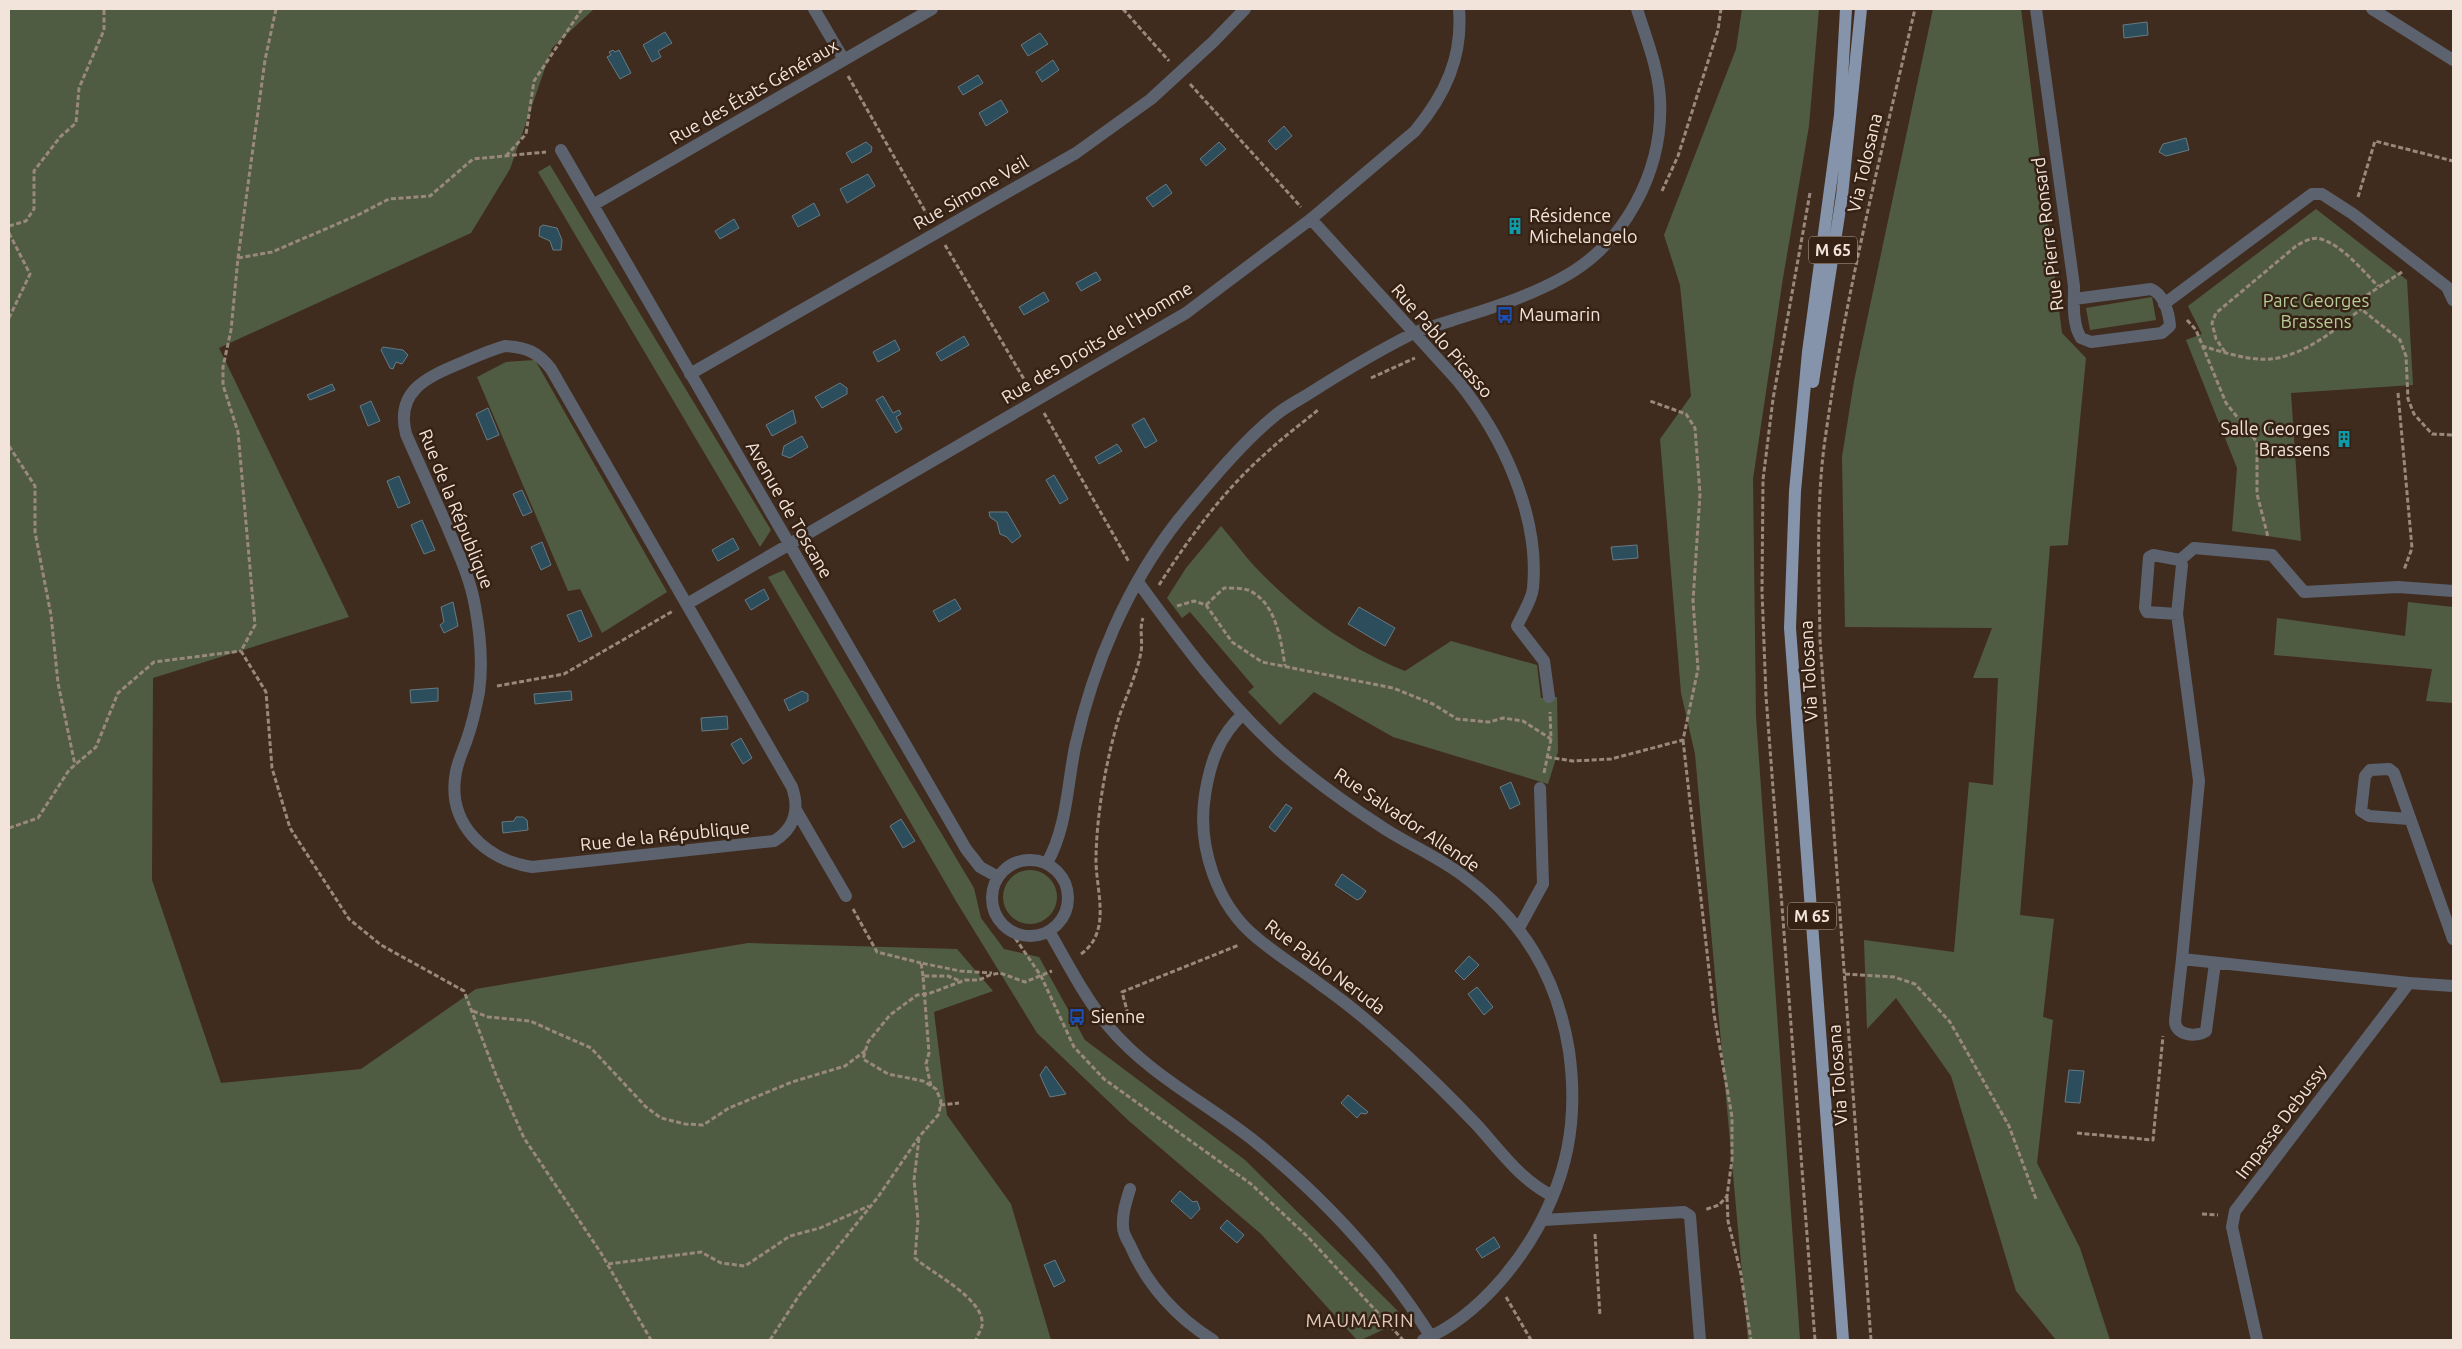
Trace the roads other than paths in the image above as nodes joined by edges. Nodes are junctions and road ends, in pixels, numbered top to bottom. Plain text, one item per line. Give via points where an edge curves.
1 (814, 9) edge
2 (932, 9) edge
3 (1245, 9) edge
4 (1459, 9) edge
5 (1638, 9) edge
6 (1846, 9) edge
7 (1861, 9) edge
8 (2036, 9) edge
9 (2372, 9) edge
10 (2453, 60) edge
11 (842, 61) junction
12 (561, 150) road end
13 (593, 205) junction
14 (1312, 219) junction
15 (2450, 283) edge
16 (2074, 299) junction
17 (2453, 300) edge
18 (2164, 304) junction
19 (1413, 333) junction
20 (690, 374) junction
21 (1795, 491) junction
22 (790, 545) junction
23 (2180, 560) junction
24 (1138, 582) junction
25 (2453, 591) edge
26 (686, 604) junction
27 (2177, 614) junction
28 (1549, 697) road end
29 (1243, 714) junction
30 (1540, 788) road end
31 (796, 810) junction
32 (2409, 819) junction
33 (1046, 863) junction
34 (998, 877) junction
35 (846, 896) road end
36 (1519, 928) junction
37 (1049, 931) junction
38 (2453, 939) edge
39 (2182, 959) junction
40 (2215, 963) junction
41 (2409, 983) junction
42 (2453, 986) edge
43 (1130, 1189) dead end
44 (1553, 1196) junction
45 (1543, 1220) junction
46 (1429, 1339) edge
47 (1213, 1340) edge
48 (1700, 1340) edge
49 (1843, 1340) edge
50 (2257, 1340) edge

1 - 11 street
2 - 11 street, Rue des États Généraux
3 - 20 street, Rue Simone Veil via 1144,105 1076,153
4 - 14 street, Rue des Droits de l'Homme via 1460,36 1450,77 1428,116 1415,132
5 - 19 street via 1660,98 1658,134 1654,160 1645,185 1611,239 1562,278
6 - 21 main road, M 65 via 1840,116 1808,352
7 - 21 main road, M 65 via 1842,196
8 - 16 street, Rue Pierre Ronsard
9 - 10 street
11 - 13 street, Rue des États Généraux
12 - 13 street, Avenue de Toscane
13 - 20 street, Avenue de Toscane
14 - 19 street, Rue Pablo Picasso
14 - 22 street, Rue des Droits de l'Homme via 1186,313
15 - 17 street
15 - 18 street via 2416,264 2322,194 2312,194
16 - 18 street via 2151,289
16 - 18 street, Rue Pierre Ronsard via 2078,333 2080,338 2091,342 2162,333 2170,326
19 - 24 street via 1276,414 1234,456 1177,522
19 - 28 street, Rue Pablo Picasso via 1476,405 1512,470 1532,551 1533,589 1517,626 1544,661
20 - 22 street, Avenue de Toscane
21 - 49 main road, M 65 via 1790,628
22 - 26 street
22 - 34 street, Avenue de Toscane via 966,848 980,867
23 - 25 street via 2194,548 2272,555 2304,592 2398,587
23 - 27 street
23 - 27 street via 2149,556 2145,608 2147,612
24 - 29 street, Rue Salvador Allende via 1186,648
24 - 33 street via 1094,677 1075,751 1063,824
26 - 31 street, Rue de la République via 792,787
26 - 31 street, Rue de la République via 551,369 539,355 513,346 496,348 429,376 409,396 404,414 406,434 469,582 478,628 479,689 456,775 460,814 474,838 484,848 508,861 545,867 658,852 764,844 787,832
27 - 39 street via 2199,781
29 - 36 street, Rue Salvador Allende via 1280,751 1334,795 1387,831 1463,875
29 - 44 street, Rue Pablo Neruda via 1220,741 1203,803 1203,825 1212,871 1232,912 1256,938 1351,1006 1377,1029 1440,1087 1524,1177
30 - 36 street via 1543,884
31 - 35 street
32 - 32 street via 2394,773 2389,769 2370,770 2365,776 2361,811 2369,816
32 - 38 street
33 - 34 street via 1027,860 1014,863
33 - 37 street via 1062,876 1068,898 1066,911
34 - 37 street via 993,890 994,911 1000,923 1023,936
36 - 44 street, Rue Salvador Allende via 1542,964 1560,1007 1572,1072 1568,1146
37 - 46 street via 1091,1003 1111,1029 1151,1067 1257,1144 1306,1188 1358,1239 1415,1312
39 - 40 street
39 - 40 street via 2175,1021 2180,1032 2198,1034 2206,1031
40 - 41 street
41 - 42 street
41 - 50 street, Impasse Debussy via 2235,1211 2232,1227
43 - 47 street via 1123,1230 1133,1254 1163,1299
44 - 45 street, Rue Salvador Allende
45 - 46 street, Rue Salvador Allende via 1498,1283 1456,1321
45 - 48 street via 1684,1212 1690,1216

